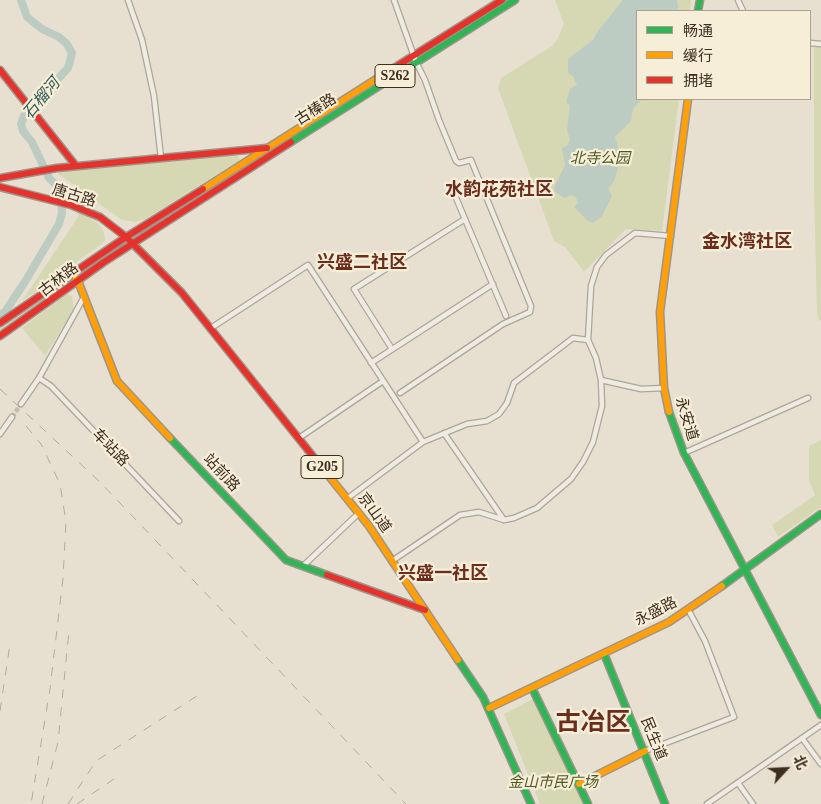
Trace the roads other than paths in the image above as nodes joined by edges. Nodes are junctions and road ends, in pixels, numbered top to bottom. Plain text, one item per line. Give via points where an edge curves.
1 (128, 0) edge
2 (394, 0) edge
3 (502, 0) edge
4 (513, 0) edge
5 (415, 59) junction
6 (0, 70) edge
7 (688, 100) edge
8 (266, 148) junction
9 (275, 151) junction
10 (161, 158) junction
11 (76, 166) junction
12 (0, 178) edge
13 (451, 186) dead end
14 (0, 187) edge
15 (465, 219) junction
16 (671, 236) junction
17 (126, 237) junction
18 (132, 244) junction
19 (72, 272) junction
20 (78, 281) junction
21 (493, 284) junction
22 (84, 297) junction
23 (506, 316) dead end
24 (0, 323) edge
25 (210, 328) junction
26 (0, 336) edge
27 (588, 340) junction
28 (392, 349) junction
29 (371, 363) junction
30 (39, 378) junction
31 (601, 380) junction
32 (383, 381) junction
33 (664, 388) junction
34 (400, 393) dead end
35 (808, 398) dead end
36 (21, 404) tunnel mouth
37 (12, 417) tunnel mouth
38 (444, 433) junction
39 (0, 434) edge
40 (299, 438) junction
41 (423, 442) junction
42 (684, 453) junction
43 (348, 498) junction
44 (359, 514) junction
45 (821, 514) edge
46 (821, 518) edge
47 (179, 520) dead end
48 (504, 520) junction
49 (392, 561) junction
50 (303, 566) junction
51 (744, 570) junction
52 (426, 610) junction
53 (690, 613) junction
54 (605, 656) junction
55 (534, 692) junction
56 (490, 710) junction
57 (821, 715) edge
58 (821, 725) edge
59 (802, 738) junction
60 (644, 751) junction
61 (821, 764) edge
62 (738, 783) junction
63 (579, 784) junction
64 (531, 804) edge
65 (588, 804) edge
66 (665, 804) edge
67 (707, 804) edge
68 (753, 804) edge

1 - 10 street via 142,40 154,96
2 - 5 street
3 - 5 main road, 古榛路 / S262
4 - 5 main road, 古榛路 / S262
5 - 8 main road, 古榛路 / S262
5 - 9 main road, 古榛路 / S262
5 - 34 street via 456,161 471,160 531,306 530,312 503,324
6 - 11 main road
7 - 16 main road, 永安道
8 - 9 main road
8 - 10 main road
8 - 17 main road, 古榛路 / S262
9 - 18 main road, 古榛路 / S262
10 - 11 main road
11 - 12 main road
13 - 15 street
14 - 17 main road, 唐古路 / G205 via 71,205 100,217
15 - 21 street
15 - 28 street via 354,289
16 - 27 street via 635,233 606,255 590,286
16 - 33 main road, 永安道 via 660,312
17 - 18 main road, 唐古路 / G205
17 - 19 main road, 古林路 / S262
18 - 20 main road, 古林路 / S262
18 - 25 main road, 京山道 / G205 via 182,293
19 - 20 main road, 站前路
19 - 24 main road, 古林路 / S262
20 - 22 main road, 站前路
20 - 26 main road, 古林路 / S262
21 - 23 street
21 - 28 street
22 - 30 street
22 - 50 main road, 站前路 via 117,381 286,560
25 - 29 street via 308,265
25 - 40 main road, 京山道 / G205
27 - 31 street
27 - 38 street via 573,338 514,383 499,414 487,421
28 - 29 street
29 - 32 street
30 - 36 street
30 - 47 street, 车站路 via 51,386
31 - 33 street via 641,389
31 - 48 street via 602,406 598,427 583,462 564,486 537,508
32 - 40 street
32 - 41 street
33 - 42 main road, 永安道
35 - 42 street
37 - 39 street
38 - 41 street
38 - 48 street
40 - 43 main road, 京山道 / G205
41 - 43 street
42 - 51 main road, 永安道
43 - 44 main road, 京山道 / G205
44 - 49 main road, 京山道 / G205
44 - 50 street
45 - 51 main road, 永盛路
46 - 51 main road, 永盛路
48 - 49 street via 479,512 460,515
49 - 52 main road, 京山道 / G205
50 - 52 main road, 站前路
51 - 53 main road, 永盛路
51 - 56 main road, 永盛路 via 669,622
51 - 57 main road, 永安道
52 - 56 main road, 京山道 / G205
53 - 54 main road, 永盛路
53 - 60 street via 705,641 734,717
54 - 55 main road, 永盛路
54 - 60 main road, 民生道
55 - 56 main road, 永盛路
55 - 63 main road
56 - 64 main road, 京山道 / G205
58 - 59 street
59 - 61 street
59 - 62 street
60 - 63 main road
60 - 66 main road, 民生道
62 - 67 street
62 - 68 street
63 - 65 main road

